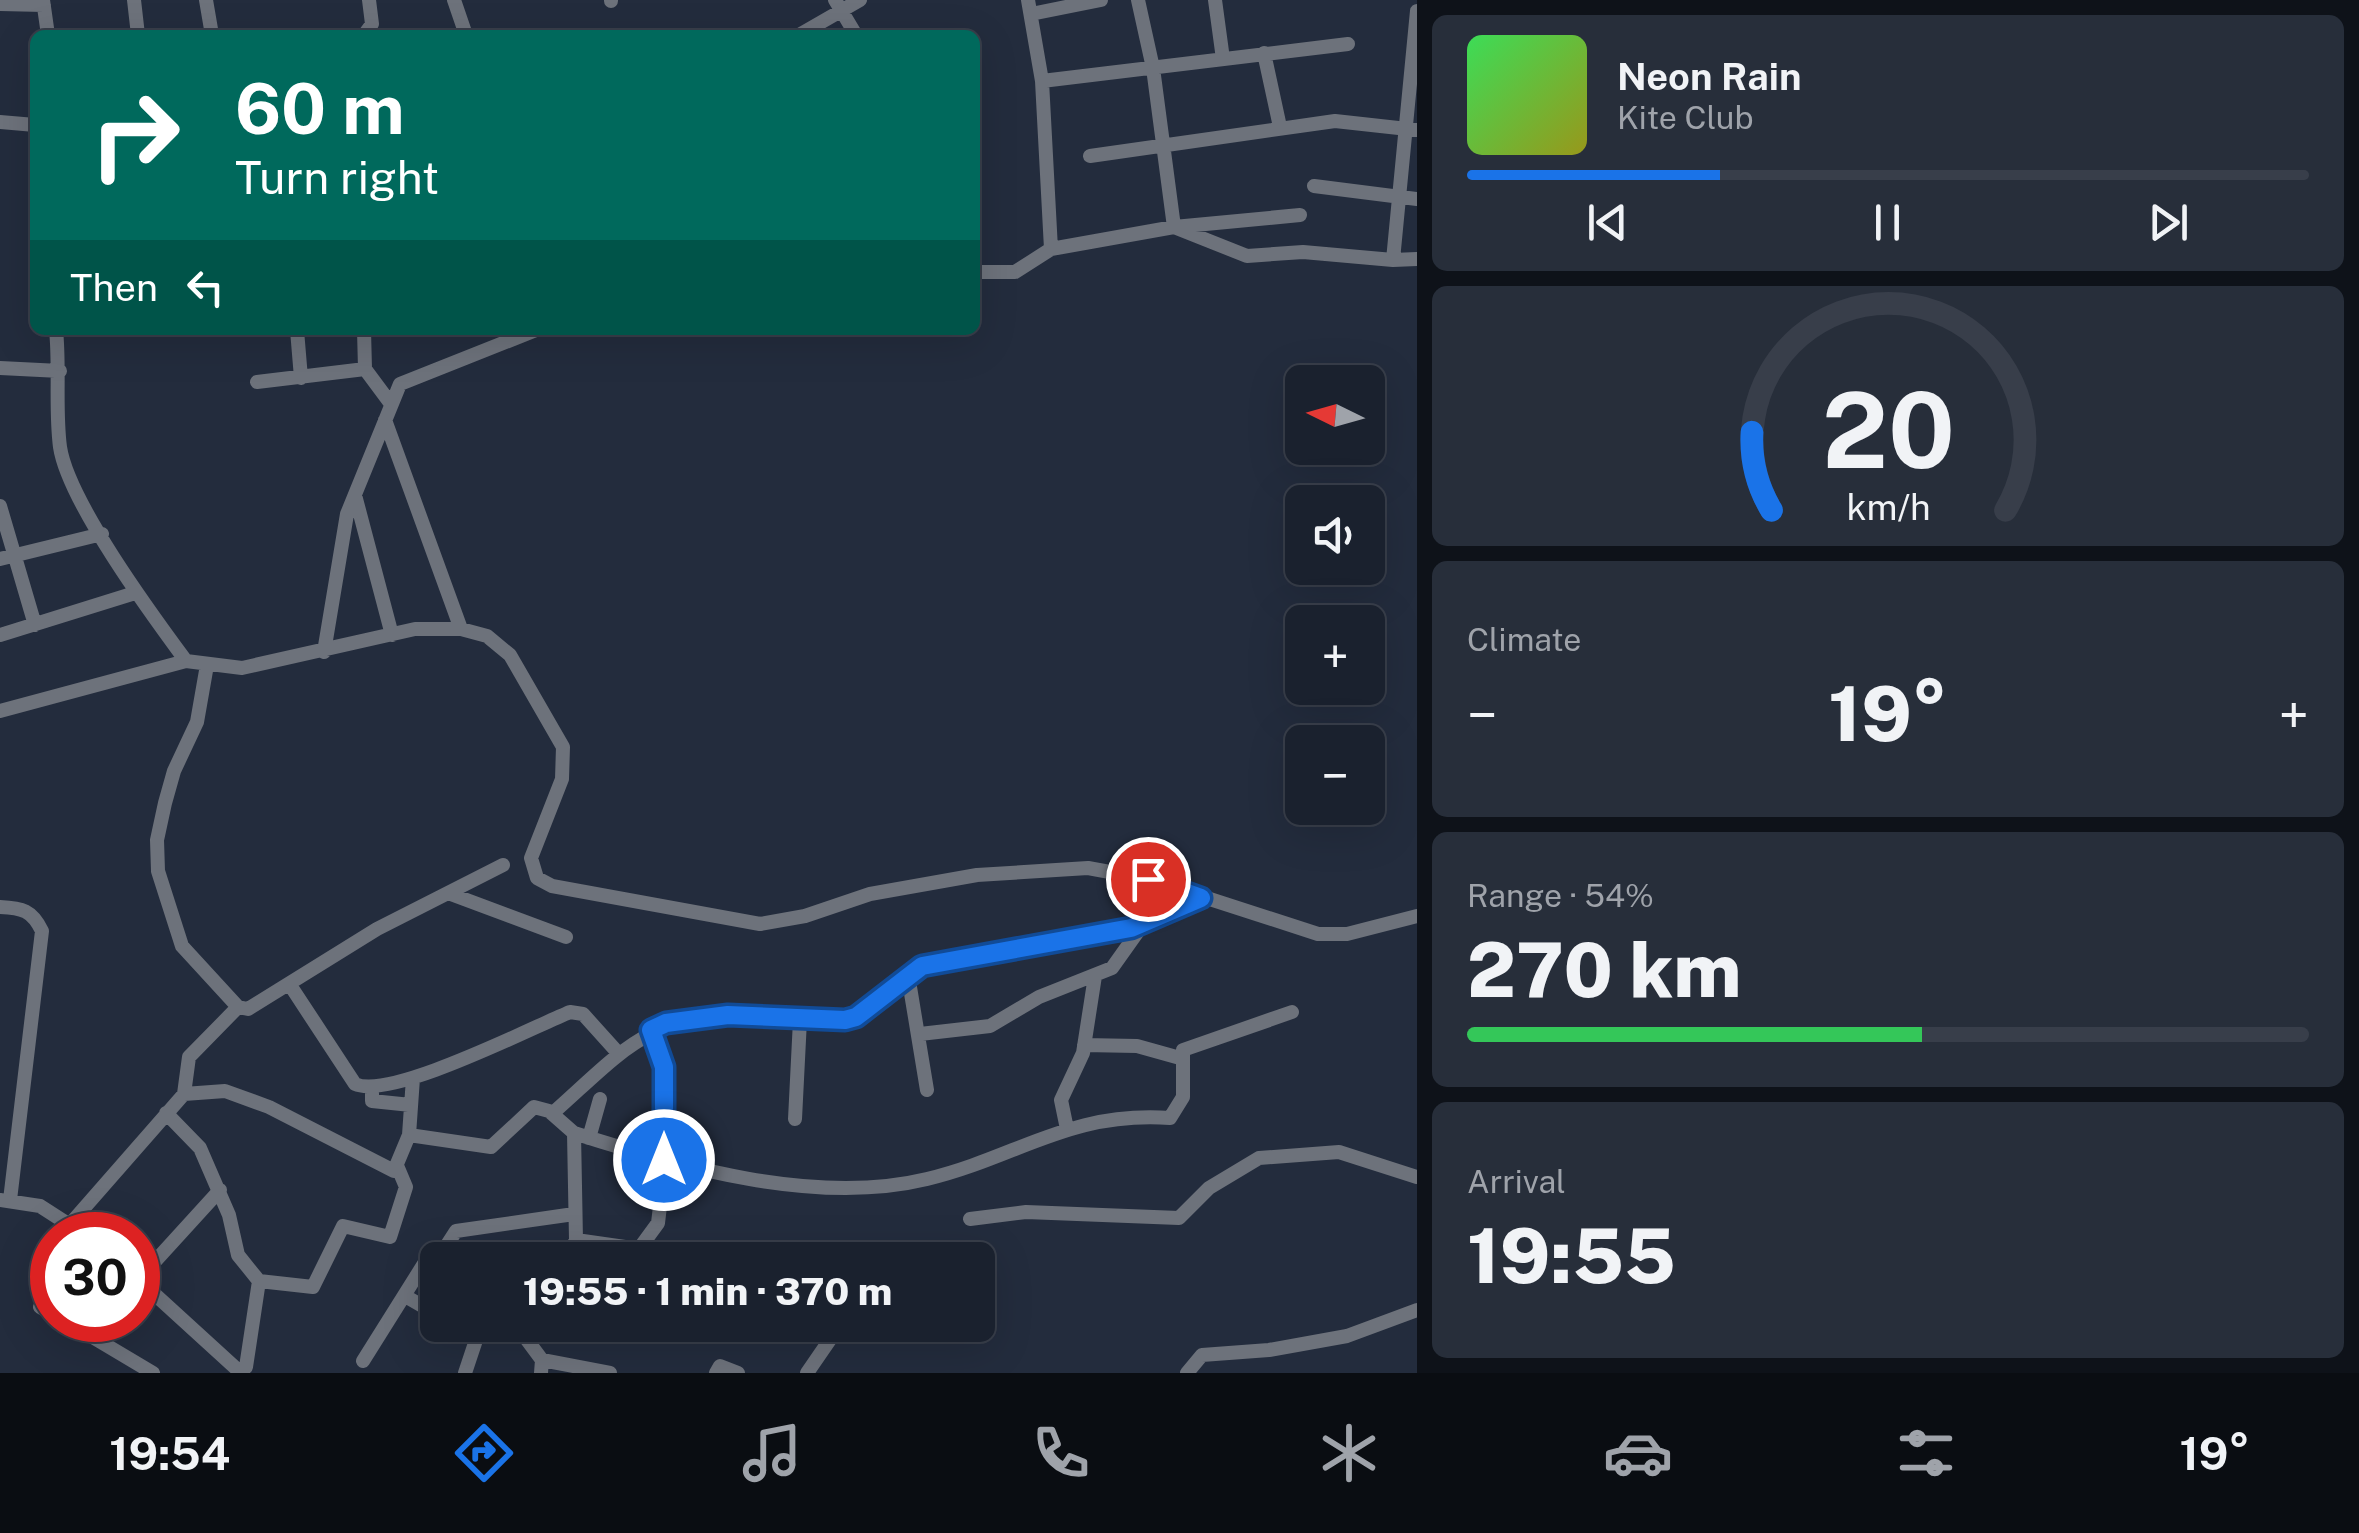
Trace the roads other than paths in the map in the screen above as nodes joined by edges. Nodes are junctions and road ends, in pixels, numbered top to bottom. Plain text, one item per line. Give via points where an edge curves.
1 (134, 0) edge
2 (206, 0) edge
3 (369, 0) edge
4 (454, 0) edge
5 (860, 0) edge
6 (1100, 0) edge
7 (1138, 0) edge
8 (1214, 0) edge
9 (43, 3) edge
10 (0, 4) edge
11 (838, 5) edge
12 (1029, 7) edge
13 (1416, 19) edge
14 (47, 30) edge
15 (137, 30) edge
16 (211, 30) edge
17 (368, 30) edge
18 (464, 30) edge
19 (806, 30) edge
20 (853, 30) edge
21 (1348, 44) dead end
22 (1264, 53) junction
23 (1222, 59) junction
24 (1153, 68) junction
25 (1042, 81) junction
26 (0, 122) edge
27 (30, 124) edge
28 (1280, 127) junction
29 (1410, 129) edge
30 (1164, 148) junction
31 (1090, 156) dead end
32 (1314, 186) dead end
33 (1398, 197) junction
34 (1416, 199) edge
35 (1300, 215) dead end
36 (1174, 227) junction
37 (1051, 249) junction
38 (1416, 259) edge
39 (1393, 260) junction
40 (980, 272) edge
41 (56, 335) edge
42 (297, 335) edge
43 (364, 335) edge
44 (523, 335) edge
45 (0, 368) edge
46 (365, 369) junction
47 (60, 371) junction
48 (301, 378) junction
49 (257, 382) dead end
50 (392, 404) junction
51 (384, 420) junction
52 (354, 494) junction
53 (0, 506) edge
54 (102, 534) junction
55 (6, 558) edge
56 (135, 593) junction
57 (35, 624) junction
58 (461, 628) junction
59 (392, 635) junction
60 (0, 636) edge
61 (324, 652) junction
62 (186, 661) junction
63 (206, 665) junction
64 (0, 711) edge
65 (503, 865) dead end
66 (448, 893) junction
67 (1201, 898) junction
68 (0, 907) edge
69 (1416, 916) edge
70 (1145, 923) junction
71 (566, 937) dead end
72 (908, 975) junction
73 (1095, 976) junction
74 (290, 985) junction
75 (238, 1007) junction
76 (1292, 1012) dead end
77 (800, 1020) junction
78 (651, 1030) junction
79 (920, 1034) junction
80 (1084, 1044) junction
81 (619, 1054) junction
82 (1180, 1058) junction
83 (413, 1078) junction
84 (372, 1088) junction
85 (927, 1090) dead end
86 (184, 1094) junction
87 (600, 1099) dead end
88 (411, 1105) junction
89 (166, 1113) junction
90 (553, 1113) junction
91 (795, 1118) dead end
92 (1066, 1129) junction
93 (409, 1136) junction
94 (581, 1136) junction
95 (664, 1160) junction
96 (398, 1168) junction
97 (1416, 1177) edge
98 (220, 1190) junction
99 (5, 1200) edge
100 (52, 1212) edge
101 (80, 1212) edge
102 (574, 1214) junction
103 (970, 1219) dead end
104 (576, 1240) joint
105 (449, 1242) edge
106 (160, 1255) edge
107 (420, 1270) edge
108 (259, 1281) junction
109 (405, 1296) junction
110 (160, 1298) edge
111 (420, 1305) edge
112 (1416, 1309) edge
113 (101, 1342) edge
114 (478, 1342) edge
115 (527, 1342) edge
116 (828, 1342) edge
117 (363, 1360) dead end
118 (542, 1367) edge
119 (244, 1369) edge
120 (153, 1373) edge
121 (465, 1373) edge
122 (610, 1373) edge
123 (716, 1373) edge
124 (738, 1373) edge
125 (807, 1373) edge
126 (1187, 1373) edge

1 - 15 street
2 - 16 street
3 - 17 street
4 - 18 street
5 - 11 street
6 - 12 street
7 - 24 street
8 - 23 street
9 - 10 street
9 - 14 street
11 - 19 street
11 - 20 street
12 - 25 street
13 - 29 street
21 - 22 street
22 - 23 street
22 - 28 street
23 - 24 street
24 - 25 street
24 - 30 street
25 - 37 street
26 - 27 street
28 - 29 street via 1335,121
28 - 30 street
29 - 33 street
30 - 31 street
30 - 36 street
32 - 33 street
33 - 34 street
33 - 39 street
35 - 36 street
36 - 37 street
36 - 39 street via 1248,256 1303,252
37 - 40 street via 1016,272
38 - 39 street
41 - 47 street
42 - 48 street
43 - 46 street
44 - 50 street via 400,384
45 - 47 street
46 - 48 street
46 - 50 street
47 - 54 street via 60,449
48 - 49 street
50 - 51 street
51 - 52 street
51 - 58 street
52 - 59 street
52 - 61 street
53 - 55 street
54 - 55 street
54 - 56 street
55 - 57 street
56 - 57 street
56 - 62 street
57 - 60 street
58 - 59 street
58 - 67 street via 487,636 510,654 563,747 562,778 531,858 538,878 552,886 760,924 888,891 1066,868 1148,879
59 - 61 street
61 - 63 street via 242,668
62 - 63 street
62 - 64 street
63 - 75 street via 197,722 165,803 158,871 182,946
65 - 66 street
66 - 71 street
66 - 74 street
67 - 69 street via 1332,936
67 - 70 street
68 - 99 street via 24,908 42,931
70 - 72 street via 938,962
70 - 73 street via 1112,968
72 - 77 street via 856,1017
72 - 79 street
73 - 79 street via 1038,997 990,1026
73 - 80 street
74 - 75 street via 248,1009
74 - 84 street via 355,1084
75 - 86 street via 189,1057
76 - 82 street via 1186,1047
77 - 78 street via 728,1015
77 - 91 street
78 - 81 street
78 - 95 street via 664,1067
79 - 85 street
80 - 82 street via 1137,1046
80 - 92 street via 1061,1100
81 - 83 street via 582,1014 570,1012
81 - 90 street
82 - 92 street via 1183,1097 1170,1118 1125,1115
83 - 84 street
83 - 88 street
84 - 88 street via 372,1101
86 - 89 street
86 - 96 street via 225,1091 269,1107 384,1169
87 - 94 street
88 - 93 street
89 - 98 street via 200,1148
89 - 101 street
90 - 93 street via 534,1108 492,1148
90 - 94 street
92 - 95 street via 932,1178 864,1188 816,1188
93 - 96 street
94 - 95 street
94 - 102 street
95 - 104 street via 658,1224 639,1248
96 - 108 street via 406,1187 390,1237 343,1226 313,1287
97 - 103 street via 1339,1152 1258,1158 1209,1188 1179,1218 1026,1212
98 - 106 street
98 - 108 street via 238,1256
99 - 100 street
102 - 104 street
102 - 105 street via 456,1231
107 - 109 street
108 - 119 street
109 - 111 street
109 - 117 street
110 - 119 street
112 - 126 street via 1347,1336 1202,1354
113 - 120 street
114 - 121 street
115 - 118 street
116 - 125 street
118 - 122 street
123 - 124 street via 720,1366

